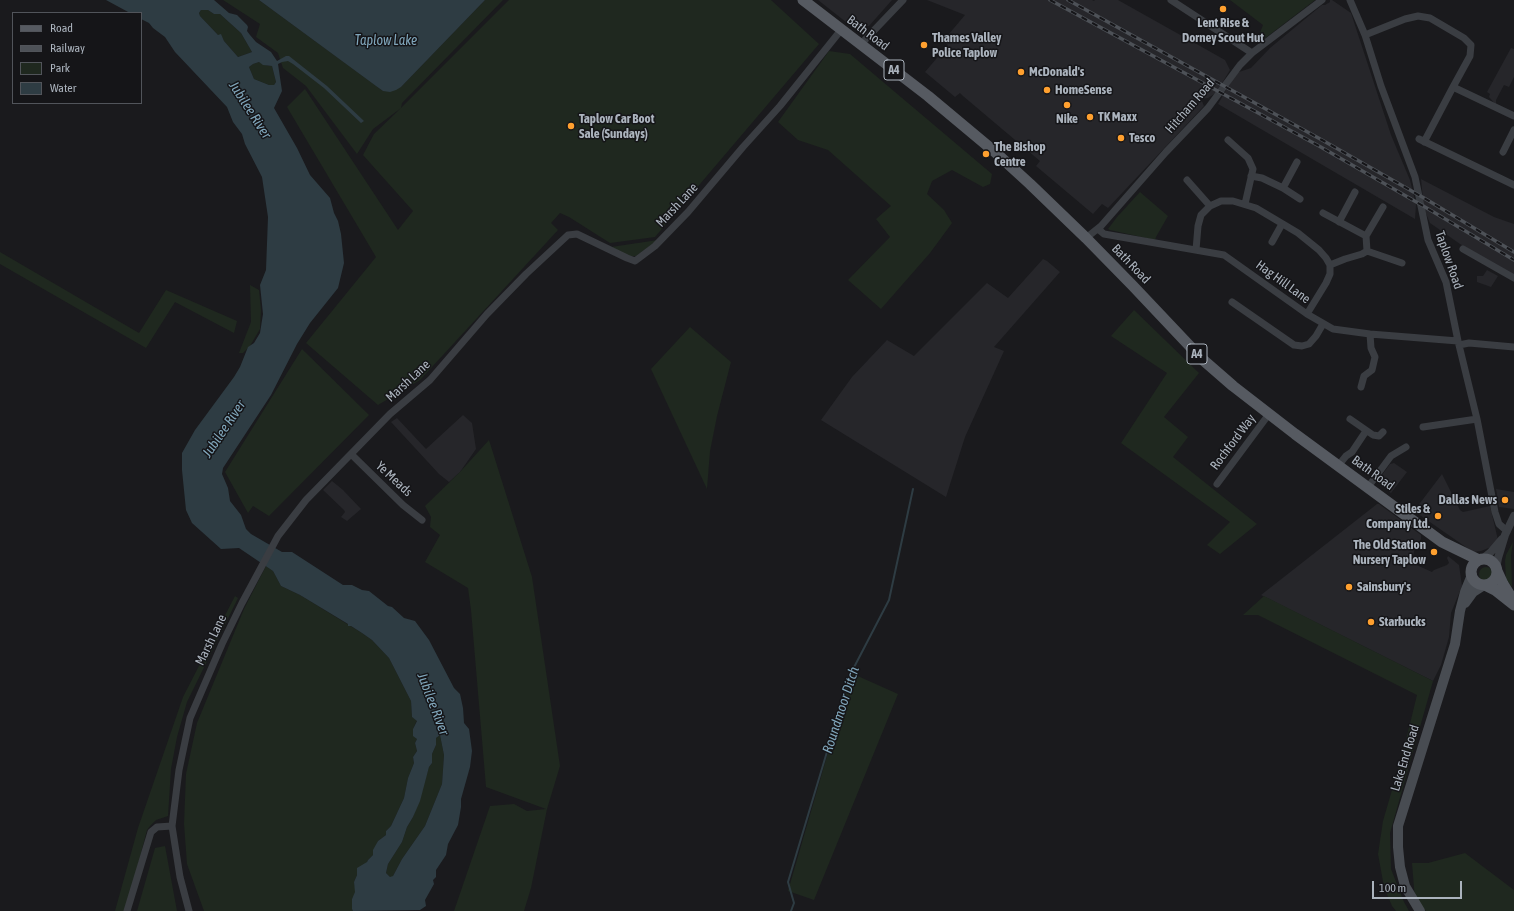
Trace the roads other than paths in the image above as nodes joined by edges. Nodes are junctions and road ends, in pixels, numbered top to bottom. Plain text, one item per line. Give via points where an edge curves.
1 (803, 0) edge
2 (903, 0) edge
3 (1171, 0) edge
4 (1322, 0) edge
5 (1350, 0) edge
6 (841, 30) junction
7 (1365, 35) junction
8 (861, 44) junction
9 (1252, 53) junction
10 (1453, 87) junction
11 (1514, 116) edge
12 (1514, 130) edge
13 (1228, 140) dead end
14 (1503, 152) dead end
15 (1297, 162) dead end
16 (1251, 176) junction
17 (1187, 180) dead end
18 (1514, 185) edge
19 (1283, 188) junction
20 (1355, 192) dead end
21 (1300, 199) dead end
22 (1245, 204) junction
23 (1210, 206) junction
24 (1383, 207) dead end
25 (1323, 214) dead end
26 (1339, 222) junction
27 (1282, 224) junction
28 (1098, 229) junction
29 (1366, 236) junction
30 (1086, 238) junction
31 (1272, 242) dead end
32 (1463, 249) dead end
33 (1196, 250) junction
34 (1367, 251) junction
35 (1402, 262) dead end
36 (1330, 265) junction
37 (1514, 278) edge
38 (1232, 302) dead end
39 (1307, 314) junction
40 (1323, 324) junction
41 (1370, 334) junction
42 (1458, 343) junction
43 (1514, 347) edge
44 (1361, 387) dead end
45 (1269, 414) junction
46 (1350, 419) dead end
47 (1477, 419) junction
48 (1423, 427) dead end
49 (1366, 431) junction
50 (1382, 432) dead end
51 (1406, 447) dead end
52 (351, 454) junction
53 (1338, 466) junction
54 (1217, 484) dead end
55 (1368, 487) junction
56 (1514, 516) edge
57 (422, 520) dead end
58 (1506, 533) junction
59 (1442, 542) junction
60 (1480, 560) junction
61 (1496, 570) junction
62 (1471, 574) junction
63 (1484, 585) junction
64 (1514, 601) edge
65 (1514, 605) edge
66 (1460, 611) junction
67 (172, 826) junction
68 (127, 911) edge
69 (189, 911) edge
70 (1420, 911) edge

1 - 6 main road, Bath Road / A4
2 - 8 street
3 - 9 street
4 - 9 street, Hitcham Road
5 - 7 street, Taplow Road
6 - 8 main road, Bath Road / A4
6 - 52 street, Marsh Lane via 780,106 655,246 635,261 577,234 568,235 487,314 430,380 390,414
7 - 10 street via 1418,16 1430,18 1451,30 1471,45 1470,56
7 - 42 street, Taplow Road via 1415,177 1428,240 1446,282
8 - 30 main road, Bath Road / A4 via 995,152
9 - 28 street, Hitcham Road via 1237,68 1208,108
10 - 11 street
10 - 18 street via 1421,141
12 - 14 street
13 - 16 street via 1248,158 1253,169
15 - 19 street
16 - 19 street
16 - 22 street
17 - 23 street
19 - 21 street
20 - 26 street
22 - 23 street via 1221,201
22 - 27 street
23 - 33 street via 1201,215
24 - 29 street
25 - 26 street
26 - 29 street
27 - 31 street
27 - 36 street via 1319,250
28 - 30 street, Hitcham Road
28 - 33 street, Hag Hill Lane via 1104,234
29 - 34 street
30 - 45 main road, Bath Road / A4 via 1202,360
32 - 37 street
33 - 39 street, Hag Hill Lane via 1224,255
34 - 35 street
34 - 36 street
36 - 39 street via 1326,283
38 - 40 street via 1294,345 1309,344
39 - 40 street, Hag Hill Lane
40 - 41 street, Hag Hill Lane via 1333,329
41 - 42 street, Hag Hill Lane
41 - 44 street via 1371,348 1375,356 1372,370 1364,376
42 - 43 street, Hag Hill Lane
42 - 47 street, Taplow Road
45 - 53 main road, Bath Road / A4
45 - 54 street, Rochford Way
46 - 49 street
47 - 48 street
47 - 58 street, Taplow Road via 1495,512 1499,524
49 - 50 street via 1378,436
49 - 53 street via 1352,452
51 - 55 street via 1392,456
52 - 57 street, Ye Meads
52 - 67 street, Marsh Lane via 306,500 278,536 210,669 190,718 179,770
53 - 55 main road, Bath Road / A4
55 - 59 main road, Bath Road / A4
56 - 58 street
58 - 60 street via 1490,553
58 - 61 street
59 - 60 main road, Bath Road / A4
59 - 62 main road, Bath Road / A4 via 1465,564
60 - 61 main road via 1490,561
60 - 62 main road via 1473,566
61 - 63 main road via 1494,580
61 - 64 main road
62 - 63 main road via 1476,582
62 - 66 main road, Lake End Road
63 - 65 main road
63 - 66 main road, Lake End Road via 1473,592
66 - 70 main road, Lake End Road via 1455,644 1398,826 1400,867 1405,886
67 - 68 street via 157,827 151,832
67 - 69 street, Marsh Lane via 180,877

